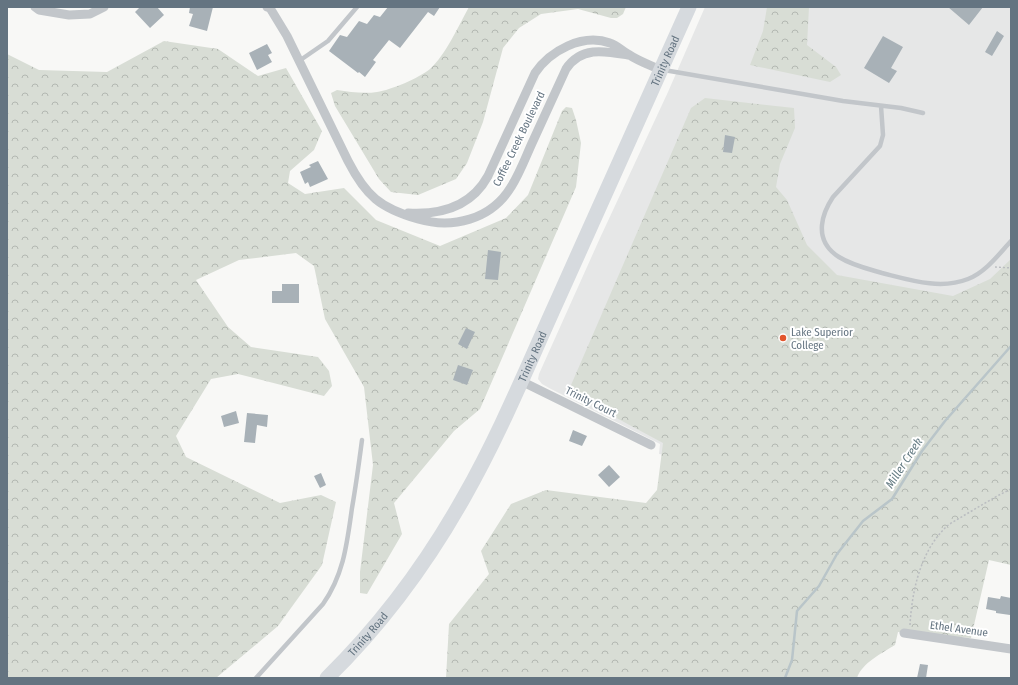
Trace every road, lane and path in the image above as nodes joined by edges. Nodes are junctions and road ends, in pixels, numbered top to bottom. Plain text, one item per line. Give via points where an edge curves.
1 (35, 7) edge
2 (104, 7) edge
3 (269, 7) edge
4 (357, 7) edge
5 (690, 7) edge
6 (628, 55) junction
7 (299, 61) junction
8 (661, 70) junction
9 (881, 106) junction
10 (923, 113) dead end
11 (395, 211) junction
12 (1011, 241) edge
13 (988, 266) junction
14 (1011, 268) edge
15 (521, 381) junction
16 (362, 440) dead end
17 (651, 445) dead end
18 (1011, 489) edge
19 (907, 634) joint
20 (1011, 649) edge
21 (256, 678) edge
22 (327, 678) edge

1 - 2 street via 39,10 69,15 90,14
3 - 7 street, Coffee Creek Boulevard via 288,36
4 - 7 lane via 328,41
5 - 8 highway, Trinity Road
6 - 8 street, Coffee Creek Boulevard
6 - 11 street, Coffee Creek Boulevard via 610,43 598,41 577,43 554,53 535,73 488,176 478,190 462,203 444,211 425,214
6 - 11 street, Coffee Creek Boulevard via 591,51 569,64 511,188 488,210 471,219 448,223 423,220
7 - 11 street, Coffee Creek Boulevard via 357,179 376,200
8 - 9 lane
8 - 15 highway, Trinity Road
9 - 10 lane
9 - 13 lane via 882,142 829,203 822,228 825,243 835,255 852,264 927,283 961,281 971,278
12 - 13 lane
13 - 14 path
15 - 17 street, Trinity Court
15 - 22 highway, Trinity Road via 476,475 440,537 387,610 351,654
16 - 21 lane via 348,541 339,576 323,604
18 - 19 path via 946,527 931,544 920,566
19 - 20 street, Ethel Avenue

